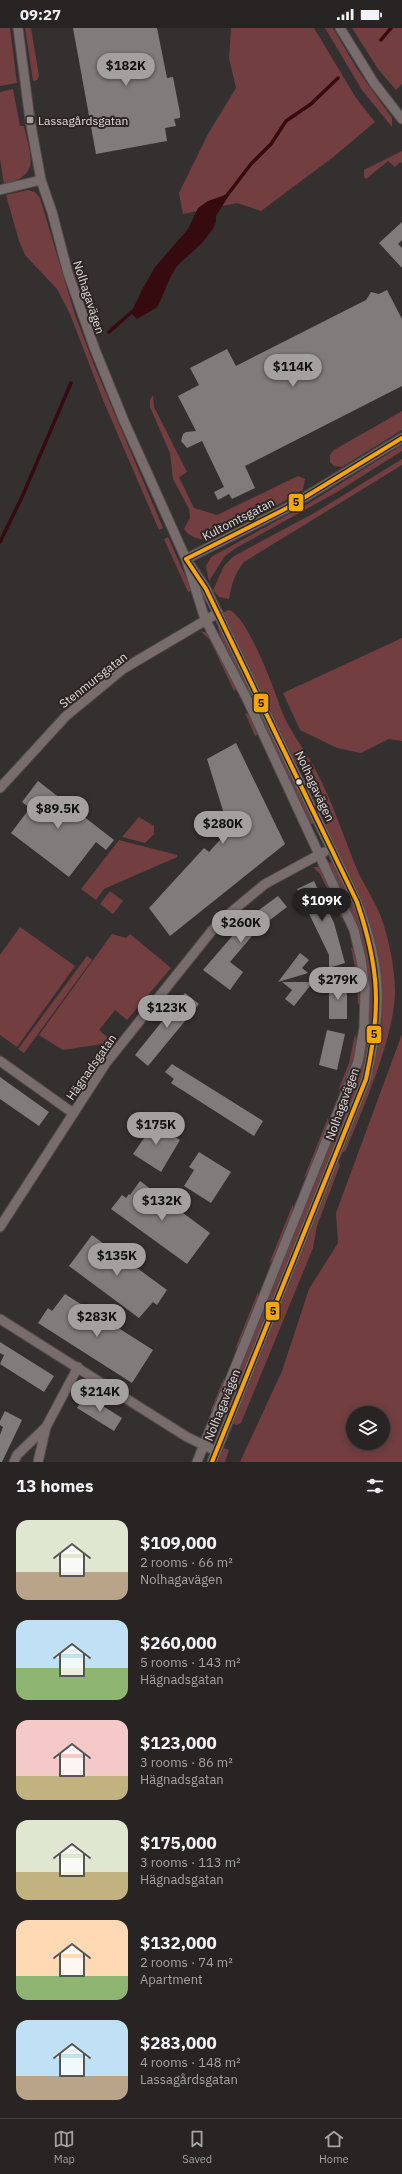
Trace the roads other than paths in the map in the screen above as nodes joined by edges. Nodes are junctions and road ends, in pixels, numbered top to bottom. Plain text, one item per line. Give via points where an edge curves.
1 (18, 28) edge
2 (340, 28) edge
3 (402, 119) edge
4 (41, 180) junction
5 (0, 190) edge
6 (402, 438) edge
7 (186, 559) junction
8 (218, 612) junction
9 (205, 619) junction
10 (0, 788) edge
11 (331, 848) junction
12 (319, 855) junction
13 (0, 1061) edge
14 (73, 1113) junction
15 (0, 1227) edge
16 (0, 1319) edge
17 (78, 1367) junction
18 (46, 1427) junction
19 (203, 1446) junction
20 (216, 1451) junction
21 (14, 1462) edge
22 (38, 1462) edge
23 (197, 1462) edge
24 (212, 1462) edge

1 - 4 street, Nolhagavägen
2 - 3 street via 366,70
4 - 5 street
4 - 7 street, Nolhagavägen via 68,273 94,347
6 - 7 street, Kultomtsgatan via 287,508
7 - 8 street, Nolhagavägen
7 - 9 street, Nolhagavägen
8 - 9 street, Stenmursgatan
8 - 11 street, Nolhagavägen
9 - 10 street, Stenmursgatan via 123,669 66,716
9 - 12 street, Nolhagavägen via 246,699
11 - 12 street, Hägnadsgatan
11 - 20 street, Nolhagavägen via 366,925 374,958 378,991 375,1036 366,1079
12 - 14 street, Hägnadsgatan via 265,884 218,923 106,1063
12 - 19 street, Nolhagavägen via 354,930 361,959 365,989 364,1028 358,1062
13 - 14 street
14 - 15 street, Hägnadsgatan
16 - 17 street
17 - 18 street
17 - 19 street
18 - 21 street via 17,1455
18 - 22 street
19 - 20 street
19 - 23 street, Nolhagavägen
20 - 24 street, Nolhagavägen

